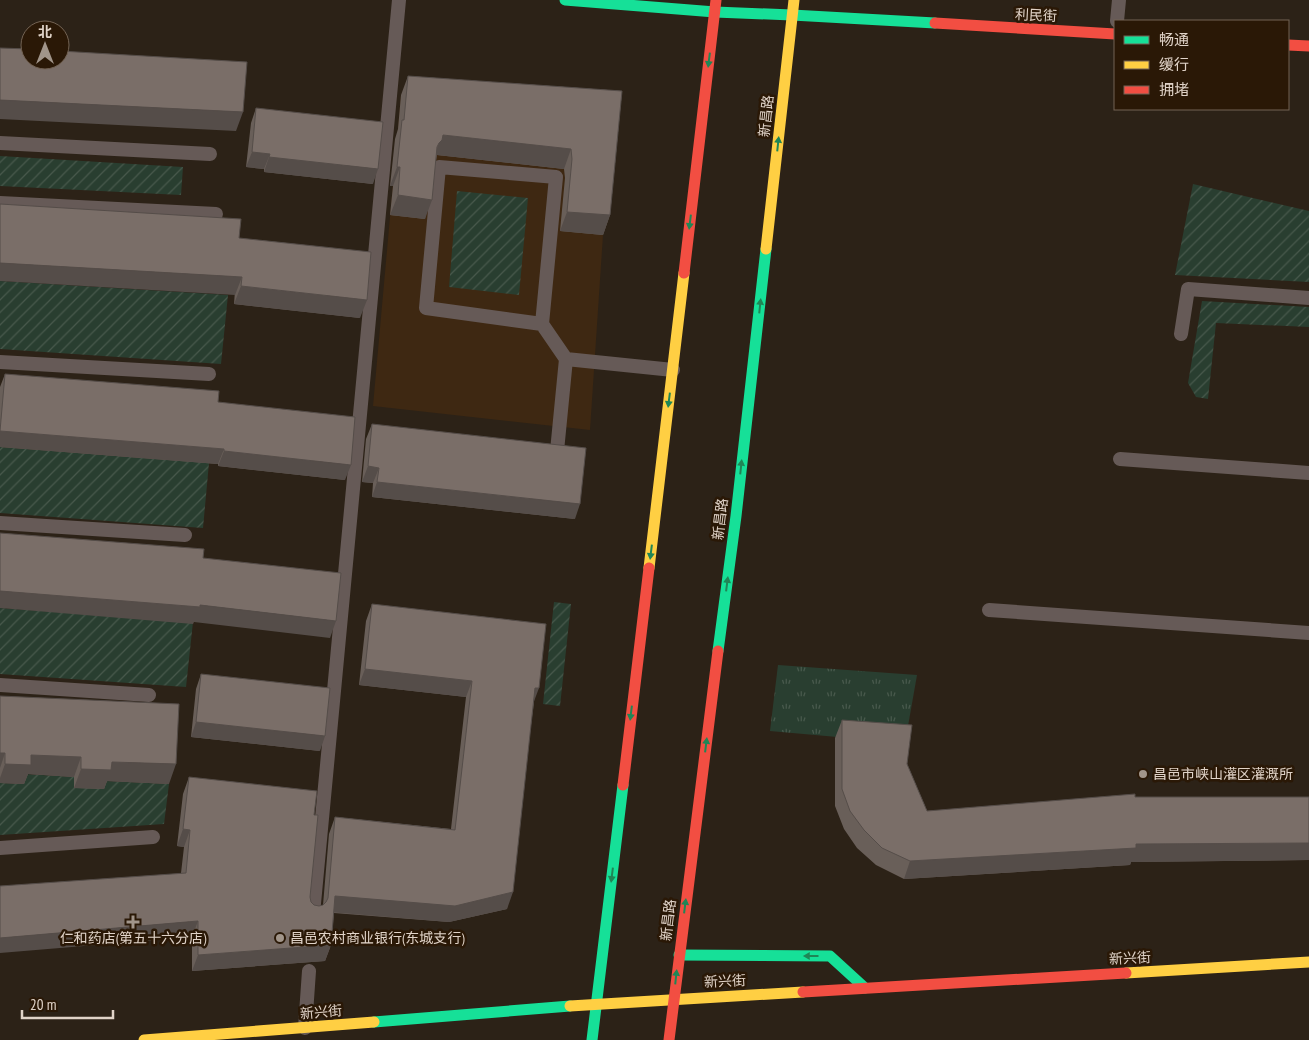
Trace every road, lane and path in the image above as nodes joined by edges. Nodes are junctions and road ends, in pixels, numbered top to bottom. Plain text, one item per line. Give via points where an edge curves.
1 (399, 0) edge
2 (565, 0) edge
3 (794, 0) edge
4 (1119, 0) edge
5 (716, 6) edge
6 (792, 15) junction
7 (1117, 20) edge
8 (1114, 34) edge
9 (1289, 45) edge
10 (1309, 46) edge
11 (0, 143) edge
12 (210, 154) dead end
13 (0, 203) edge
14 (216, 214) dead end
15 (1309, 298) edge
16 (542, 324) junction
17 (1181, 334) dead end
18 (566, 359) junction
19 (0, 362) edge
20 (673, 370) junction
21 (209, 374) dead end
22 (557, 451) edge
23 (1120, 459) dead end
24 (1309, 473) edge
25 (0, 523) edge
26 (184, 536) dead end
27 (989, 610) dead end
28 (1309, 633) edge
29 (0, 686) edge
30 (149, 695) dead end
31 (153, 837) dead end
32 (0, 848) edge
33 (313, 914) edge
34 (679, 955) junction
35 (1309, 962) edge
36 (309, 971) edge
37 (864, 988) junction
38 (674, 999) junction
39 (596, 1004) junction
40 (304, 1028) junction
41 (144, 1040) edge
42 (592, 1040) edge
43 (669, 1040) edge

1 - 33 lane
2 - 5 main road, 利民街
3 - 6 main road, 新昌路
4 - 7 lane
5 - 6 main road, 利民街
5 -> 20 main road
6 - 8 main road, 利民街
34 -> 6 main road, 新昌路 via 736,516
9 - 10 main road
11 - 12 lane
13 - 14 lane
15 - 17 lane via 1188,289
16 - 16 lane via 426,308 439,167 556,177
16 - 18 lane
18 - 20 lane
18 - 22 lane
19 - 21 lane
20 -> 39 main road
23 - 24 lane
25 - 26 lane
27 - 28 lane
29 - 30 lane
31 - 32 lane
37 -> 34 main road via 830,956
38 -> 34 main road, 新昌路
35 - 37 main road, 新兴街
36 - 40 lane
37 - 38 main road, 新兴街
38 - 39 main road, 新兴街
38 - 43 main road, 新昌路
39 - 40 main road, 新兴街
39 - 42 main road
40 - 41 main road, 新兴街

